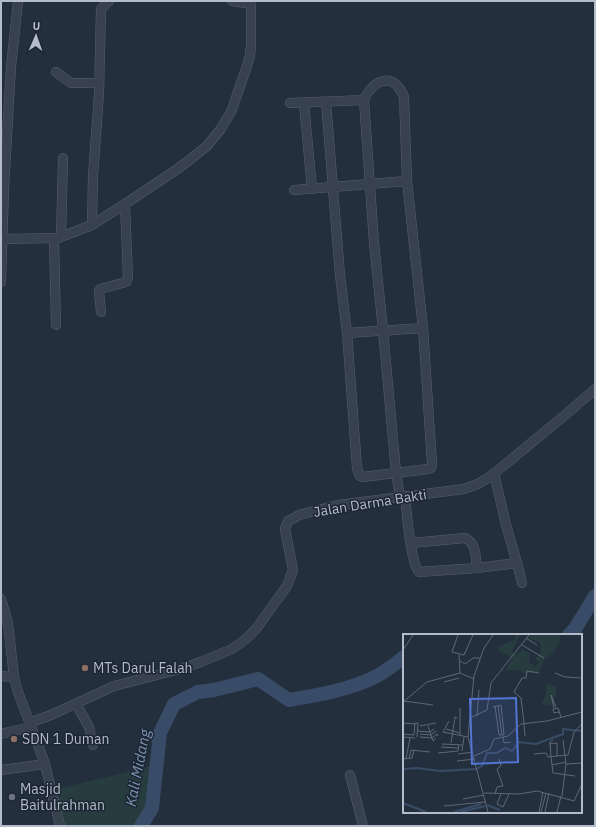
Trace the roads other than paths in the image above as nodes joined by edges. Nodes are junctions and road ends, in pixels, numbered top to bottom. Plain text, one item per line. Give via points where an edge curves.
1 (18, 1) edge
2 (109, 1) edge
3 (232, 1) edge
4 (251, 3) edge
5 (56, 72) dead end
6 (99, 83) junction
7 (364, 100) junction
8 (326, 102) junction
9 (290, 103) dead end
10 (304, 103) junction
11 (63, 158) dead end
12 (407, 181) junction
13 (370, 184) junction
14 (334, 187) junction
15 (312, 189) junction
16 (294, 190) dead end
17 (125, 204) junction
18 (92, 224) junction
19 (58, 238) junction
20 (2, 239) junction
21 (1, 282) edge
22 (101, 312) dead end
23 (56, 325) dead end
24 (423, 328) junction
25 (384, 330) junction
26 (347, 333) junction
27 (595, 389) edge
28 (396, 472) junction
29 (494, 473) junction
30 (402, 497) junction
31 (411, 543) junction
32 (517, 563) junction
33 (476, 568) junction
34 (522, 584) dead end
35 (1, 599) edge
36 (1, 676) edge
37 (14, 677) junction
38 (76, 704) junction
39 (30, 725) junction
40 (1, 734) edge
41 (93, 745) dead end
42 (45, 764) junction
43 (1, 770) edge
44 (350, 775) dead end
45 (60, 826) edge
46 (363, 826) edge

1 - 20 street via 11,67
2 - 6 street via 101,9
3 - 4 street
4 - 17 street via 250,56 231,112 223,125 199,154
5 - 6 street via 71,83
6 - 18 street
7 - 8 street
7 - 12 street via 368,91 382,81 393,82 399,86 404,105
7 - 13 street
8 - 10 street
8 - 14 street
9 - 10 street
10 - 15 street
11 - 19 street
12 - 13 street
12 - 24 street
13 - 14 street
13 - 25 street
14 - 15 street
14 - 26 street
15 - 16 street
17 - 18 street
17 - 22 street via 128,278 122,284 100,289
18 - 19 street
19 - 20 street
19 - 23 street
20 - 21 street
24 - 25 street
24 - 28 street via 432,464 428,469
25 - 26 street
25 - 28 street
26 - 28 street via 358,473 363,477
27 - 29 street, Jalan Darma Bakti
28 - 30 street
29 - 30 street, Jalan Darma Bakti via 482,482 464,489
29 - 32 street
30 - 31 street
30 - 38 street, Jalan Darma Bakti via 326,508 288,521 285,529 293,570 287,586 246,639 232,649 196,664 114,686
31 - 33 street via 419,572
31 - 33 street via 465,538 474,548
32 - 33 street
32 - 34 street
35 - 37 street via 8,623
36 - 37 street
37 - 39 street
38 - 39 street, Jalan Darma Bakti
38 - 41 street via 89,727
39 - 40 street, Jalan Darma Bakti
39 - 42 street
42 - 43 street
42 - 45 street
44 - 46 street

